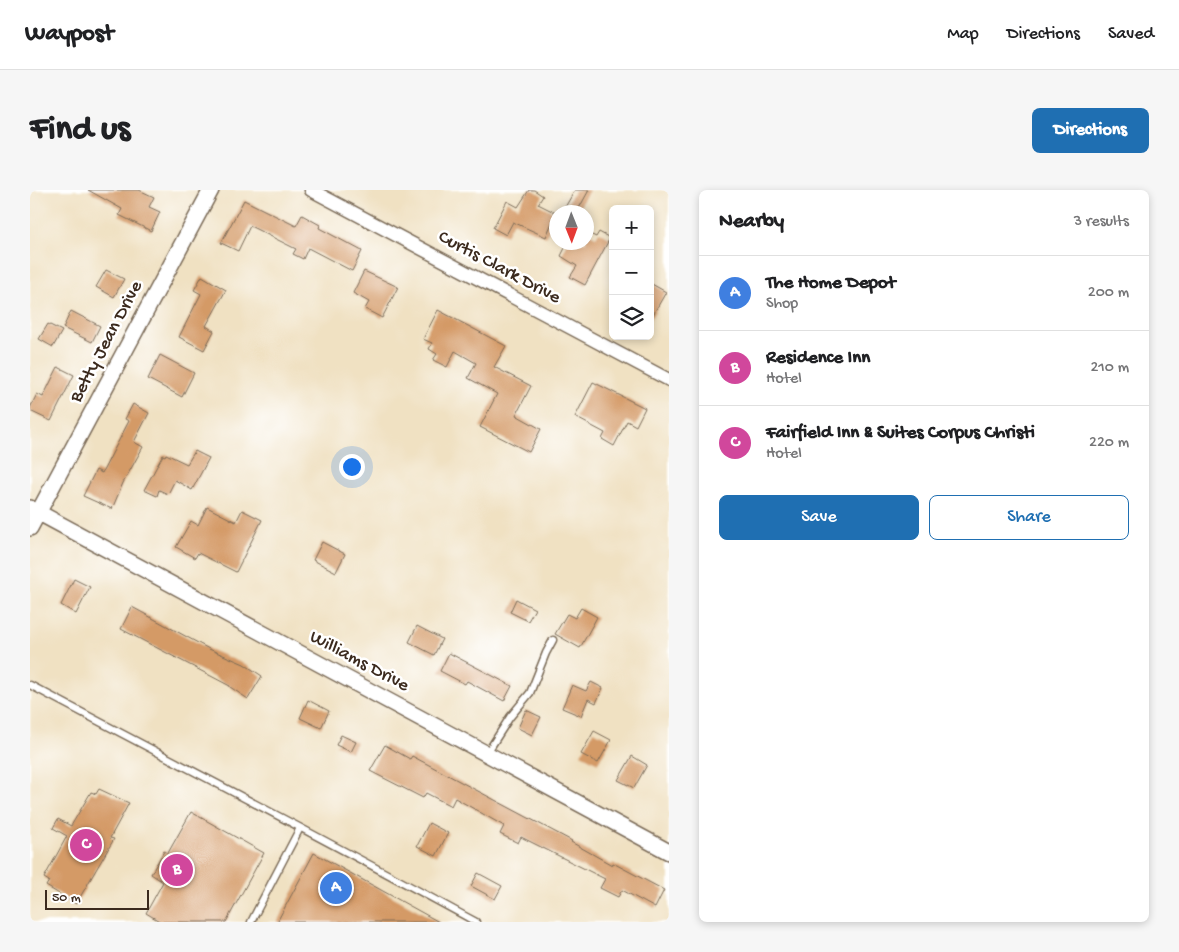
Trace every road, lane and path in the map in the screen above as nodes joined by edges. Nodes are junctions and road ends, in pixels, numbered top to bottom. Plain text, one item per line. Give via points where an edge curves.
1 (211, 190) edge
2 (311, 190) edge
3 (669, 380) edge
4 (34, 510) edge
5 (30, 528) edge
6 (553, 640) dead end
7 (30, 685) edge
8 (486, 754) junction
9 (300, 828) junction
10 (669, 852) edge
11 (251, 922) edge
12 (476, 922) edge

1 - 4 street, Betty Jean Drive
2 - 3 street, Curtis Clark Drive
4 - 5 street, Betty Jean Drive
4 - 8 street, Williams Drive
6 - 8 lane via 530,693
7 - 9 lane
8 - 10 street, Williams Drive
9 - 11 lane
9 - 12 lane

